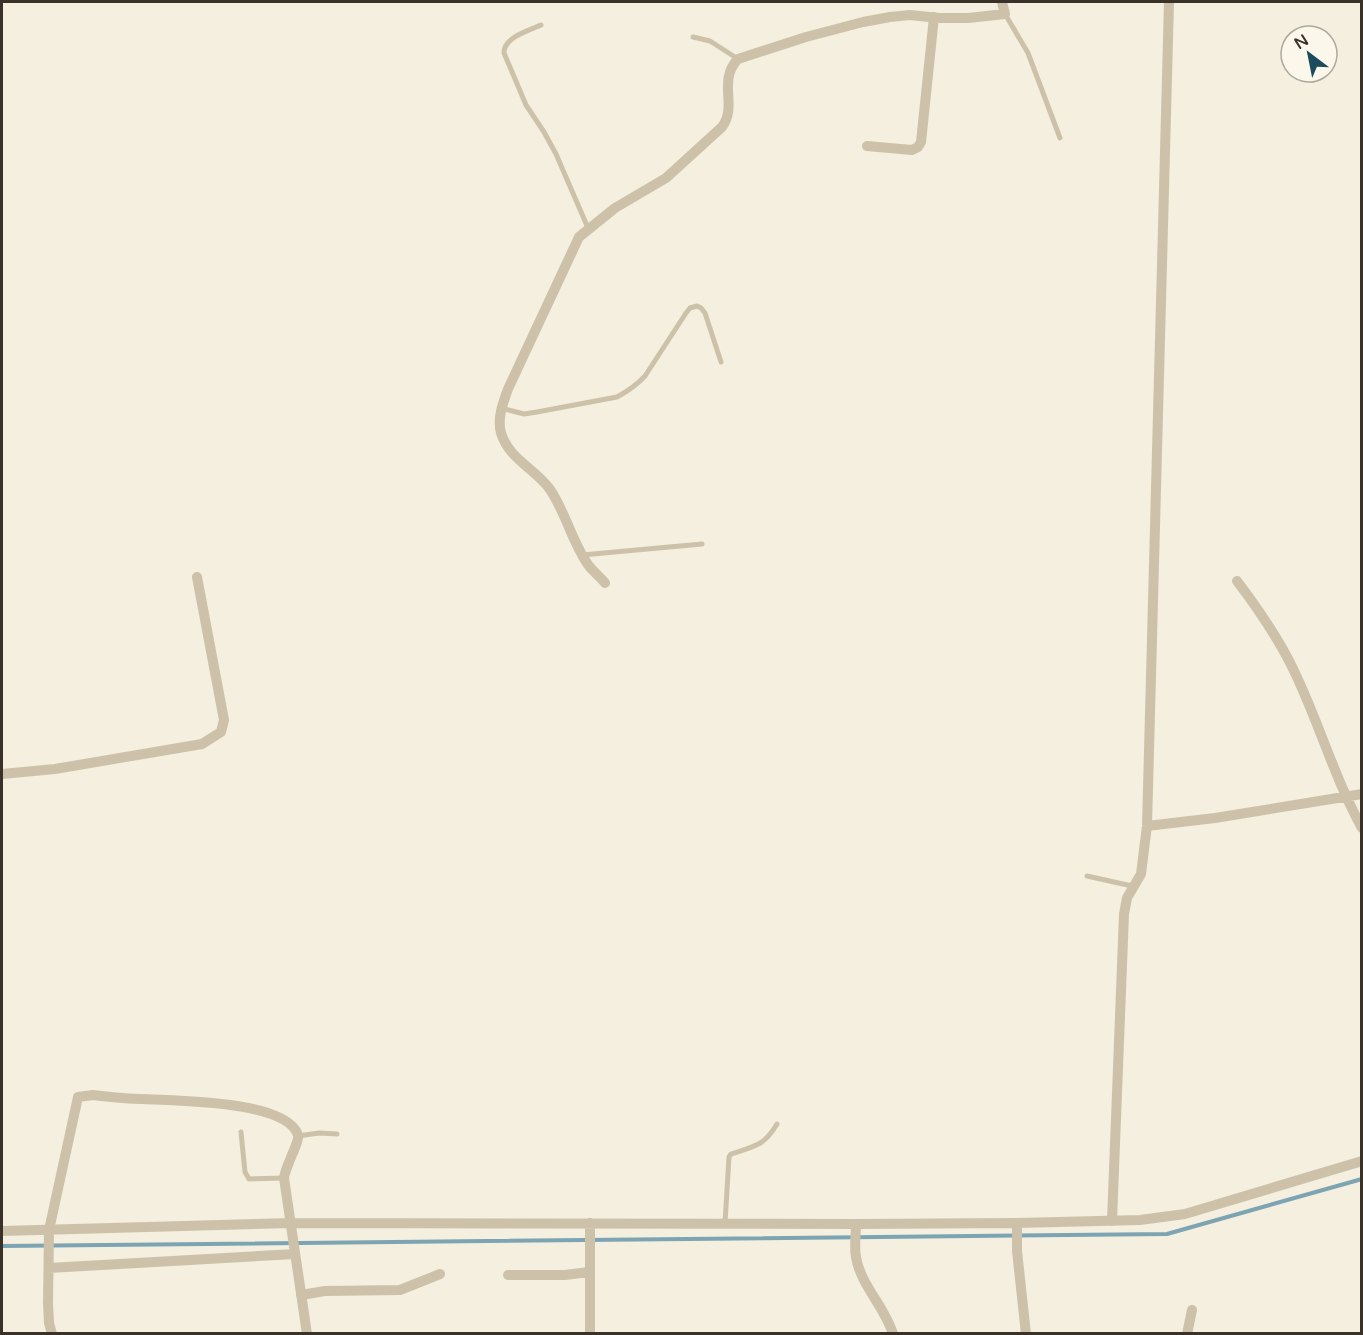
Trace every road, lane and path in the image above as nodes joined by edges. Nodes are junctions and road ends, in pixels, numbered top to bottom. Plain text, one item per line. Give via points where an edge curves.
1 (1002, 2) edge
2 (1169, 2) edge
3 (1005, 14) junction
4 (934, 17) junction
5 (541, 25) dead end
6 (693, 37) dead end
7 (738, 59) junction
8 (1060, 138) dead end
9 (867, 146) dead end
10 (588, 228) junction
11 (721, 363) dead end
12 (501, 408) junction
13 (702, 544) dead end
14 (582, 555) junction
15 (197, 577) dead end
16 (1237, 581) dead end
17 (605, 583) dead end
18 (2, 774) edge
19 (1362, 794) edge
20 (1345, 797) junction
21 (1147, 826) junction
22 (1362, 828) edge
23 (1087, 876) dead end
24 (1132, 886) junction
25 (777, 1124) dead end
26 (241, 1132) dead end
27 (337, 1134) dead end
28 (298, 1136) junction
29 (1362, 1161) edge
30 (284, 1178) junction
31 (1113, 1221) junction
32 (590, 1223) junction
33 (725, 1223) junction
34 (1017, 1223) junction
35 (291, 1227) junction
36 (856, 1229) junction
37 (2, 1231) edge
38 (49, 1234) junction
39 (294, 1251) junction
40 (49, 1268) junction
41 (589, 1272) junction
42 (440, 1274) dead end
43 (508, 1275) dead end
44 (301, 1295) junction
45 (1192, 1310) dead end
46 (52, 1334) edge
47 (307, 1334) edge
48 (590, 1334) edge
49 (893, 1334) edge
50 (1026, 1334) edge
51 (1187, 1334) edge

1 - 3 street
2 - 21 street
3 - 4 street
3 - 8 lane via 1028,53
4 - 7 street via 910,15 863,22
4 - 9 street via 921,142 912,150
5 - 10 lane via 508,41 504,53 526,105 556,154
6 - 7 lane via 710,41
7 - 10 street via 728,76 727,120 722,127 666,178
10 - 12 street via 579,237
11 - 12 lane via 705,313 697,306 686,313 645,376 627,392 524,414
12 - 14 street via 499,426 510,451 548,487
13 - 14 lane
14 - 17 street
15 - 18 street via 224,720 221,732 202,744
16 - 20 street via 1295,672
19 - 20 street
20 - 21 street
20 - 22 street
21 - 24 street via 1141,874
23 - 24 lane
24 - 31 street via 1124,914
25 - 33 lane via 761,1143 729,1157
26 - 30 lane via 249,1179
27 - 28 lane
28 - 30 street
28 - 38 street via 290,1124 250,1107 216,1102 78,1097
29 - 31 street via 1185,1214
30 - 35 street
31 - 34 street
32 - 33 street
32 - 35 street
32 - 41 street
33 - 36 street
34 - 36 street
34 - 50 street
35 - 38 street
35 - 39 street
36 - 49 street via 858,1267 887,1316
37 - 38 street
38 - 40 street
39 - 40 street
39 - 44 street
40 - 46 street
41 - 43 street
41 - 48 street
42 - 44 street via 400,1290
44 - 47 street
45 - 51 street

